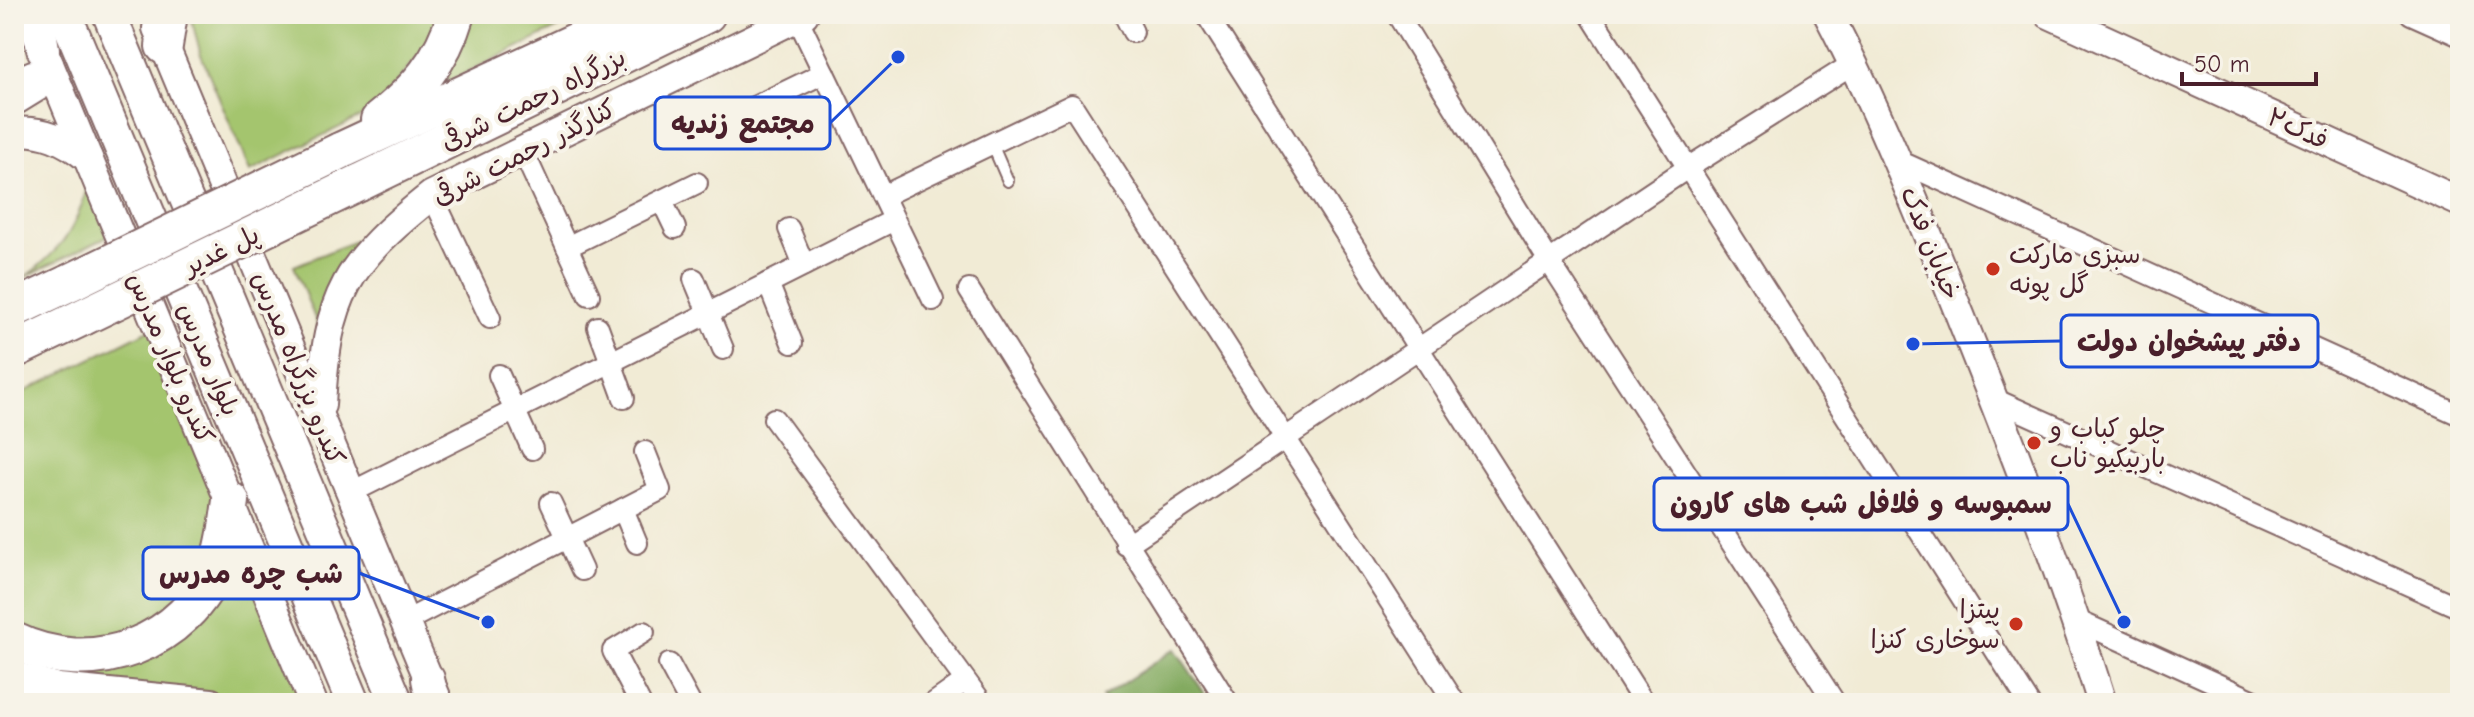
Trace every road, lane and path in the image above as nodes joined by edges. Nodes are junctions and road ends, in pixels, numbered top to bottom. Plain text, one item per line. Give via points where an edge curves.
1 (29, 14) edge
2 (37, 14) edge
3 (65, 14) edge
4 (109, 14) edge
5 (456, 14) edge
6 (635, 14) edge
7 (707, 14) edge
8 (1206, 14) edge
9 (1397, 14) edge
10 (1590, 14) edge
11 (1828, 14) edge
12 (2049, 14) edge
13 (2411, 14) edge
14 (801, 16) edge
15 (161, 25) edge
16 (2460, 36) edge
17 (1854, 63) junction
18 (34, 66) edge
19 (824, 73) junction
20 (14, 101) edge
21 (727, 120) dead end
22 (14, 132) edge
23 (992, 144) junction
24 (340, 151) junction
25 (523, 151) junction
26 (88, 158) junction
27 (1899, 161) junction
28 (1686, 169) junction
29 (1008, 181) dead end
30 (359, 183) joint
31 (697, 183) dead end
32 (432, 195) junction
33 (883, 196) junction
34 (662, 201) junction
35 (2460, 202) edge
36 (894, 220) junction
37 (675, 228) dead end
38 (789, 229) dead end
39 (567, 247) junction
40 (1549, 261) junction
41 (804, 265) junction
42 (694, 279) dead end
43 (768, 283) junction
44 (969, 290) dead end
45 (589, 295) dead end
46 (933, 300) dead end
47 (14, 309) edge
48 (708, 313) junction
49 (490, 318) dead end
50 (598, 327) dead end
51 (792, 343) dead end
52 (723, 349) dead end
53 (19, 351) edge
54 (1417, 351) junction
55 (611, 362) junction
56 (499, 375) dead end
57 (624, 398) dead end
58 (1994, 399) junction
59 (514, 410) junction
60 (320, 414) junction
61 (2460, 415) edge
62 (774, 419) dead end
63 (1285, 438) junction
64 (532, 449) dead end
65 (645, 452) dead end
66 (350, 493) junction
67 (231, 501) junction
68 (551, 503) dead end
69 (623, 509) junction
70 (567, 538) junction
71 (637, 543) dead end
72 (1126, 545) junction
73 (582, 570) dead end
74 (2460, 608) edge
75 (2076, 620) junction
76 (404, 622) junction
77 (644, 632) dead end
78 (14, 641) edge
79 (669, 664) dead end
80 (14, 676) edge
81 (965, 681) junction
82 (433, 695) edge
83 (211, 703) edge
84 (313, 703) edge
85 (353, 703) edge
86 (397, 703) edge
87 (640, 703) edge
88 (690, 703) edge
89 (934, 703) edge
90 (982, 703) edge
91 (1228, 703) edge
92 (1455, 703) edge
93 (1644, 703) edge
94 (1835, 703) edge
95 (2029, 703) edge
96 (2102, 703) edge
97 (2259, 703) edge

1 - 18 main road, کندرو بلوار مدرس
2 - 18 main road
3 - 85 main road, بلوار مدرس
4 - 86 main road, بلوار مدرس
5 - 24 highway via 448,41 423,81
6 - 24 highway, بزرگراه رحمت شرقی
7 - 30 highway, بزرگراه رحمت شرقی
8 - 54 street
9 - 40 street
10 - 28 street
11 - 17 main road, خیابان فدک
12 - 35 main road, فدک۲
13 - 16 street
14 - 19 street
14 - 25 main road, کنارگذر رحمت شرقی
15 - 60 main road, کندرو بزرگراه مدرس
17 - 27 main road, خیابان فدک
17 - 28 street
18 - 20 main road via 40,85
18 - 26 main road, کندرو بلوار مدرس
19 - 21 street
19 - 33 street
22 - 26 main road via 44,133 68,142
23 - 29 lane
23 - 33 street
23 - 63 street via 1072,105
24 - 47 highway, پل غدیر, bridge
25 - 32 main road, کنارگذر رحمت شرقی
25 - 39 street
26 - 67 main road, کندرو بلوار مدرس
27 - 58 main road, خیابان فدک
27 - 61 street
28 - 40 street
28 - 95 street
30 - 53 highway, پل غدیر, bridge
31 - 34 street
32 - 49 street
32 - 60 main road, کنارگذر رحمت شرقی via 371,247 340,291 326,339
33 - 36 street
34 - 37 street
34 - 39 street
36 - 41 street
36 - 46 street
38 - 41 street
39 - 45 street
40 - 54 street
40 - 94 street
41 - 43 street
42 - 48 street
43 - 48 street
43 - 51 street
44 - 72 street
48 - 52 street
48 - 55 street
50 - 55 street
54 - 63 street
54 - 93 street
55 - 57 street
55 - 59 street
56 - 59 street
58 - 74 street
58 - 75 main road, خیابان فدک
59 - 64 street
59 - 66 street
60 - 66 main road, کندرو بزرگراه مدرس
62 - 81 street
63 - 72 street
63 - 92 street
65 - 69 street via 660,490
66 - 76 main road, کندرو بزرگراه مدرس
67 - 78 highway via 218,563 196,600 157,637 117,655 94,658 52,655
67 - 84 main road, کندرو بلوار مدرس
68 - 70 street
69 - 70 street
69 - 71 street
70 - 73 street
70 - 76 street
72 - 91 street
75 - 96 main road, خیابان فدک
75 - 97 street
76 - 82 main road, کندرو بزرگراه مدرس
77 - 87 street via 613,651
79 - 88 street
80 - 83 main road via 58,688
81 - 89 street
81 - 90 street

